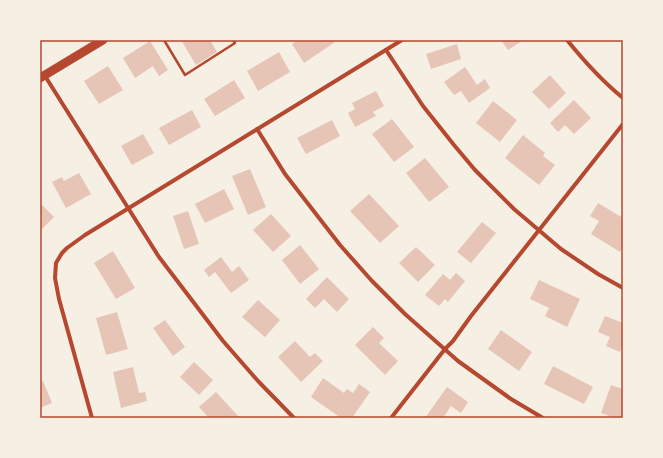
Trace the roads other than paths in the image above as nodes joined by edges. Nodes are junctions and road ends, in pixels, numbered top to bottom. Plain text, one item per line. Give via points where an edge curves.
1 (103, 40) edge
2 (164, 40) edge
3 (233, 40) edge
4 (402, 40) edge
5 (567, 40) edge
6 (386, 50) junction
7 (42, 77) edge
8 (623, 98) edge
9 (623, 124) edge
10 (257, 129) junction
11 (129, 208) junction
12 (540, 230) junction
13 (623, 288) edge
14 (445, 349) junction
15 (92, 418) edge
16 (294, 418) edge
17 (391, 418) edge
18 (543, 418) edge

1 - 7 main road
2 - 3 lane via 185,75 235,43
4 - 6 street
5 - 8 street
6 - 10 street
6 - 12 street via 423,106 454,145 514,209
7 - 11 street
9 - 12 street
10 - 11 street
10 - 14 street via 285,174 340,245 405,314
11 - 15 street via 67,248 56,263 55,278 59,299
11 - 16 street via 159,257 223,341
12 - 13 street via 598,274
12 - 14 street via 454,341
14 - 17 street
14 - 18 street via 511,399

